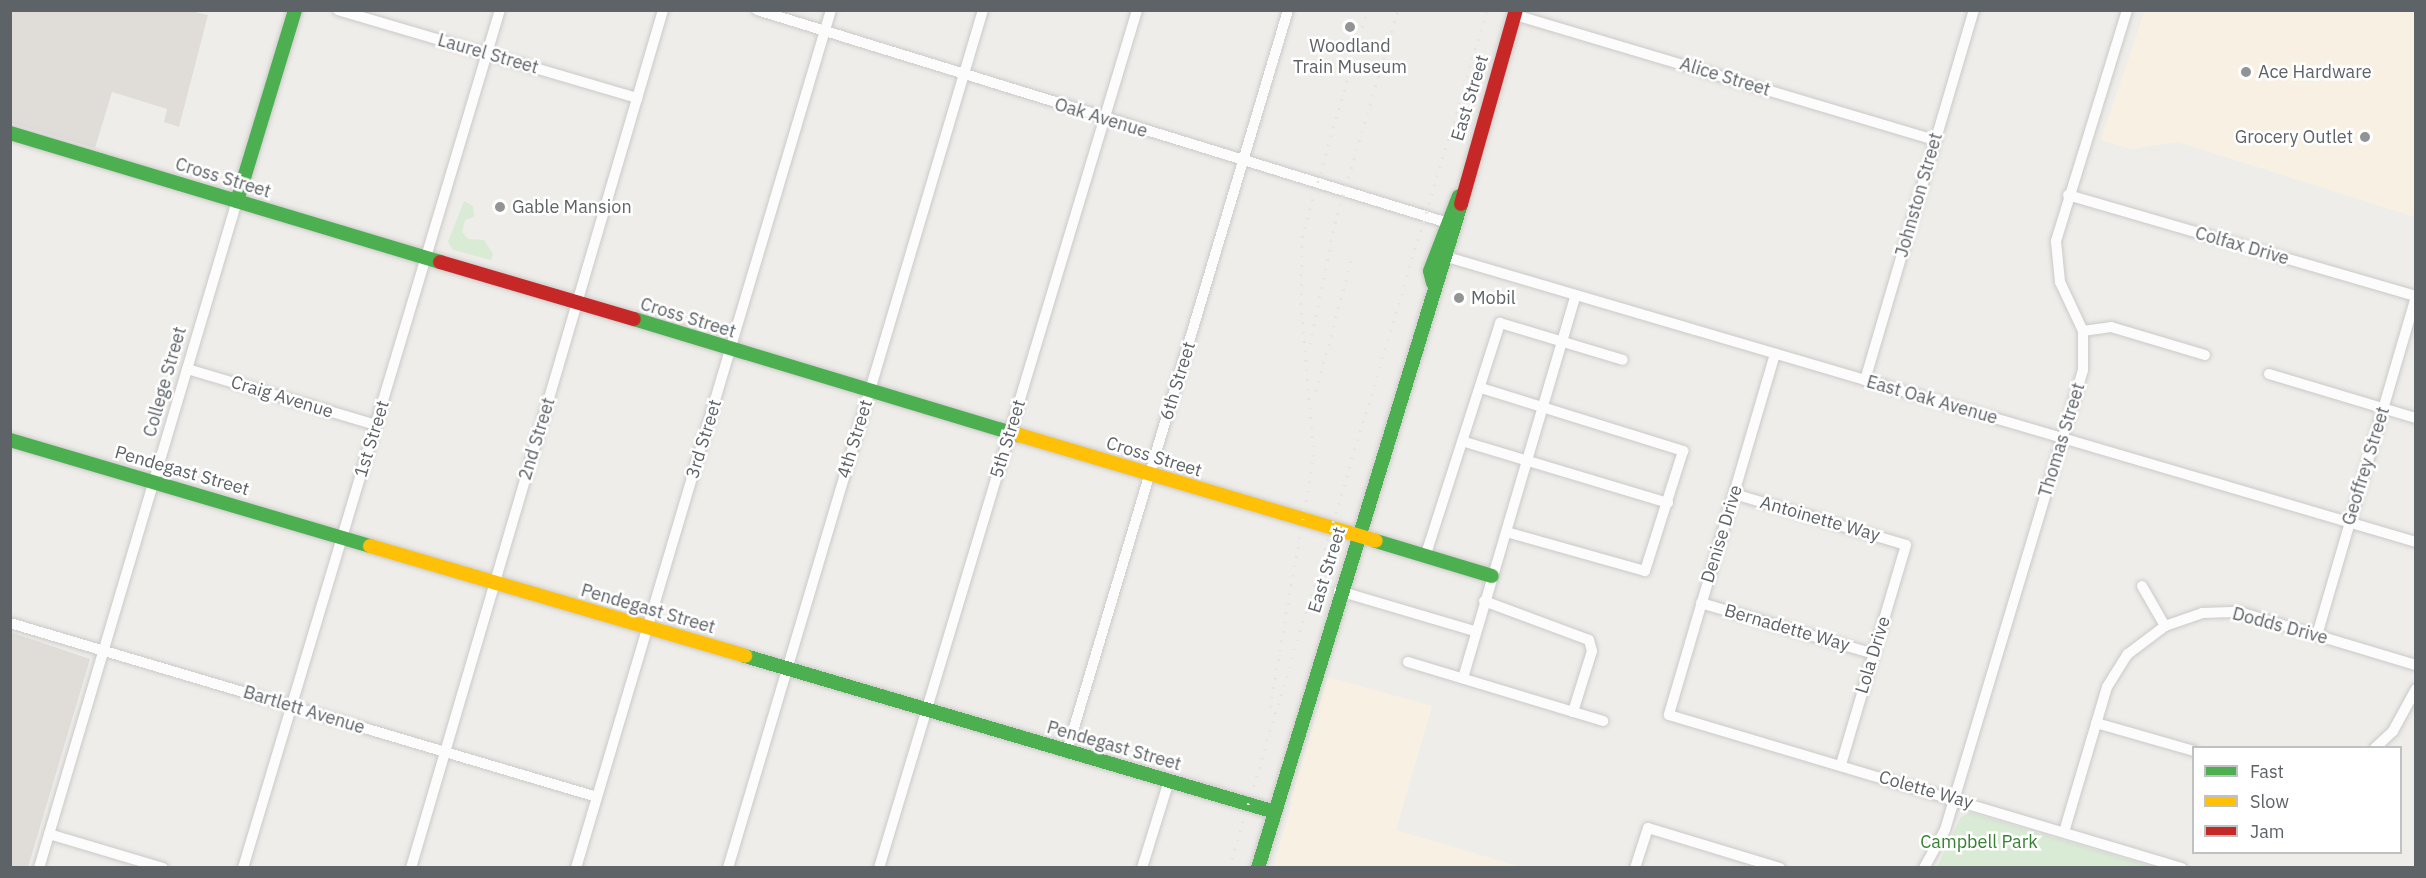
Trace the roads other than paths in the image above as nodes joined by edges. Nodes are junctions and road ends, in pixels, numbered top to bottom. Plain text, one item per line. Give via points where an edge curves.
1 (295, 10) edge
2 (338, 10) edge
3 (500, 10) edge
4 (663, 10) edge
5 (757, 10) edge
6 (831, 10) edge
7 (983, 10) edge
8 (1137, 10) edge
9 (1288, 10) edge
10 (1974, 10) edge
11 (2127, 10) edge
12 (1515, 13) edge
13 (824, 32) junction
14 (487, 54) junction
15 (964, 75) junction
16 (637, 98) junction
17 (1104, 119) junction
18 (10, 133) edge
19 (1935, 140) junction
20 (1243, 162) junction
21 (2068, 195) junction
22 (1459, 196) junction
23 (237, 201) junction
24 (1445, 222) junction
25 (426, 257) junction
26 (1448, 257) junction
27 (1433, 283) junction
28 (1576, 295) junction
29 (2415, 297) edge
30 (577, 303) junction
31 (2083, 331) junction
32 (1560, 342) junction
33 (730, 350) junction
34 (1775, 354) junction
35 (2205, 355) dead end
36 (1623, 360) dead end
37 (187, 369) junction
38 (2269, 374) dead end
39 (1865, 380) junction
40 (1481, 388) junction
41 (869, 391) junction
42 (1544, 408) junction
43 (2383, 408) junction
44 (2415, 418) edge
45 (376, 425) junction
46 (1010, 432) junction
47 (2063, 438) junction
48 (10, 440) edge
49 (1465, 442) junction
50 (1528, 461) junction
51 (1150, 474) junction
52 (154, 482) junction
53 (1734, 494) junction
54 (1668, 503) junction
55 (2349, 523) junction
56 (1506, 532) junction
57 (1356, 536) junction
58 (341, 537) junction
59 (2415, 542) edge
60 (1906, 545) joint
61 (1425, 557) junction
62 (1492, 576) junction
63 (494, 582) junction
64 (2142, 586) dead end
65 (1339, 591) junction
66 (1484, 601) junction
67 (1701, 603) junction
68 (10, 622) edge
69 (2165, 626) junction
70 (648, 628) junction
71 (1474, 631) junction
72 (2317, 635) junction
73 (103, 650) junction
74 (1874, 654) junction
75 (1408, 662) dead end
76 (2415, 665) edge
77 (787, 669) junction
78 (1463, 678) junction
79 (2415, 689) edge
80 (291, 706) junction
81 (926, 709) junction
82 (1573, 712) junction
83 (1668, 715) joint
84 (1603, 722) dead end
85 (2096, 723) junction
86 (2376, 746) edge
87 (443, 751) junction
88 (1067, 751) junction
89 (2192, 751) edge
90 (1841, 765) junction
91 (1169, 781) junction
92 (597, 797) junction
93 (1955, 799) junction
94 (1275, 812) junction
95 (2064, 832) junction
96 (49, 834) junction
97 (1751, 863) edge
98 (39, 867) edge
99 (163, 867) edge
100 (243, 867) edge
101 (411, 867) edge
102 (576, 867) edge
103 (728, 867) edge
104 (879, 867) edge
105 (1142, 867) edge
106 (1258, 867) edge
107 (1635, 867) edge
108 (1780, 867) edge
109 (1924, 867) edge
110 (2182, 867) edge

1 - 23 street, College Street
2 - 14 street, Laurel Street
3 - 14 street, 1st Street
4 - 16 street, 2nd Street
5 - 13 street, Oak Avenue
6 - 13 street, 3rd Street
7 - 15 street, 4th Street
8 - 17 street, 5th Street
9 - 20 street, 6th Street
10 - 19 street, Johnston Street
11 - 21 street, Thomas Street
12 - 19 street, Alice Street
12 - 22 street, East Street
13 - 15 street, Oak Avenue
13 - 33 street, 3rd Street
14 - 16 street, Laurel Street
14 - 25 street, 1st Street
15 - 17 street, Oak Avenue
15 - 41 street, 4th Street
16 - 30 street, 2nd Street
17 - 20 street, Oak Avenue
17 - 46 street, 5th Street
18 - 23 street, Cross Street
19 - 39 street, Johnston Street
20 - 24 street, Oak Avenue
20 - 51 street, 6th Street
21 - 29 street, Colfax Drive
21 - 31 street, Thomas Street via 2055,254 2060,282
22 - 24 street, East Street
22 - 26 street, East Street via 1462,208
23 - 25 street, Cross Street
23 - 37 street, College Street
24 - 27 street, East Street via 1430,271
25 - 30 street, Cross Street
25 - 45 street, 1st Street
26 - 27 street, East Street
26 - 28 street, East Oak Avenue
27 - 57 street, East Street
28 - 32 street
28 - 34 street, East Oak Avenue
29 - 43 street, Geoffrey Street
30 - 33 street, Cross Street
30 - 63 street, 2nd Street
31 - 35 street via 2111,327
31 - 47 street, Thomas Street via 2083,370
32 - 36 street
32 - 40 street via 1500,322
32 - 42 street
33 - 41 street, Cross Street
33 - 70 street, 3rd Street
34 - 39 street, East Oak Avenue
34 - 53 street, Denise Drive
37 - 45 street, Craig Avenue
37 - 52 street, College Street
38 - 43 street
39 - 47 street, East Oak Avenue
40 - 42 street
40 - 49 street
41 - 46 street, Cross Street
41 - 77 street, 4th Street
42 - 50 street
42 - 54 street via 1683,451
43 - 44 street
43 - 55 street, Geoffrey Street
45 - 58 street, 1st Street
46 - 51 street, Cross Street
46 - 81 street, 5th Street
47 - 55 street, East Oak Avenue
47 - 93 street, Thomas Street
48 - 52 street, Pendegast Street
49 - 50 street
49 - 61 street via 1456,452
50 - 54 street
50 - 56 street
51 - 57 street, Cross Street
51 - 88 street, 6th Street
52 - 58 street, Pendegast Street
52 - 73 street, College Street
53 - 60 street, Antoinette Way
53 - 67 street, Denise Drive
54 - 56 street via 1648,569 1641,572
55 - 59 street, East Oak Avenue
55 - 72 street, Geoffrey Street
56 - 62 street
57 - 61 street, Cross Street
57 - 65 street, East Street
58 - 63 street, Pendegast Street
58 - 80 street, 1st Street
60 - 74 street, Lola Drive
61 - 62 street, Cross Street
62 - 66 street
63 - 70 street, Pendegast Street
63 - 87 street, 2nd Street
64 - 69 street
65 - 71 street
65 - 94 street, East Street
66 - 71 street
66 - 82 street via 1589,640 1593,651
67 - 74 street, Bernadette Way
67 - 83 street, Denise Drive
68 - 73 street, Bartlett Avenue
69 - 72 street, Dodds Drive via 2202,613 2239,612
69 - 85 street, Dodds Drive via 2128,654 2107,687
70 - 77 street, Pendegast Street
70 - 92 street, 3rd Street
71 - 78 street
72 - 76 street, Dodds Drive
73 - 80 street, Bartlett Avenue
73 - 96 street, College Street
74 - 90 street, Lola Drive
75 - 78 street
77 - 81 street, Pendegast Street
77 - 103 street, 4th Street
78 - 82 street
79 - 86 street via 2393,731
80 - 87 street, Bartlett Avenue
80 - 100 street, 1st Street
81 - 88 street, Pendegast Street
81 - 104 street, 5th Street
82 - 84 street
83 - 90 street, Colette Way
85 - 89 street
85 - 95 street, Dodds Drive
87 - 92 street, Bartlett Avenue
87 - 101 street, 2nd Street
88 - 91 street, Pendegast Street
90 - 93 street, Colette Way
91 - 94 street, Pendegast Street
91 - 105 street
92 - 102 street, 3rd Street
93 - 95 street, Colette Way
93 - 109 street, Thomas Street via 1940,843
94 - 106 street, East Street
95 - 110 street, Colette Way
96 - 98 street, College Street
96 - 99 street
97 - 107 street via 1648,828
97 - 108 street

